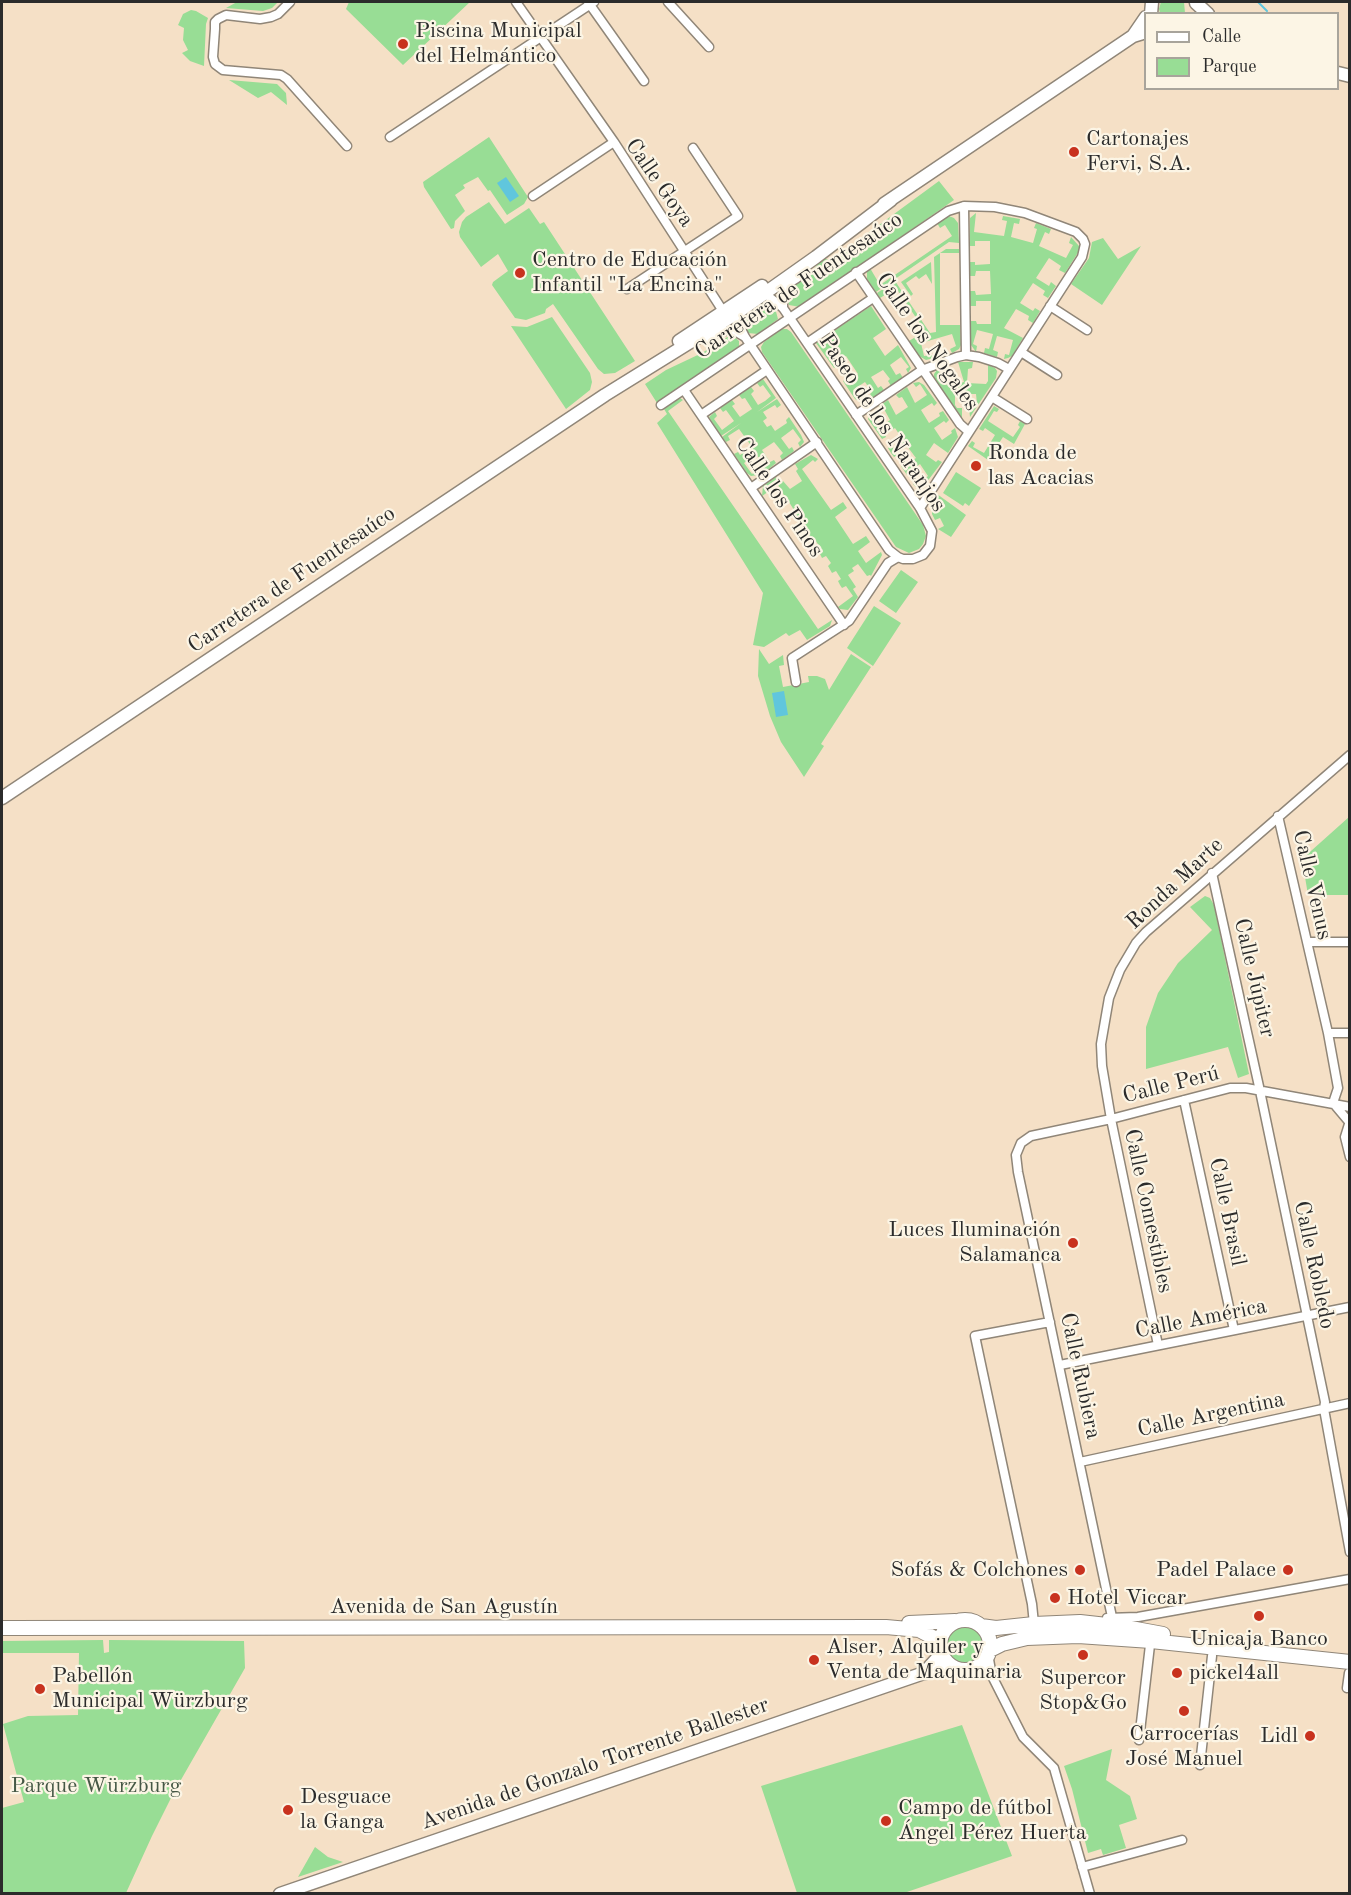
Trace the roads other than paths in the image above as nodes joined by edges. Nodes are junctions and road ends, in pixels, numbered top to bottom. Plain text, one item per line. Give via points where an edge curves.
1 (290, 2) edge
2 (516, 2) edge
3 (591, 2) edge
4 (668, 2) edge
5 (1144, 18) edge
6 (1144, 33) edge
7 (1132, 36) junction
8 (541, 37) junction
9 (709, 46) dead end
10 (644, 81) dead end
11 (390, 137) dead end
12 (614, 142) junction
13 (347, 146) dead end
14 (693, 148) dead end
15 (533, 196) dead end
16 (891, 200) junction
17 (964, 206) junction
18 (685, 251) junction
19 (816, 257) junction
20 (856, 272) junction
21 (627, 289) dead end
22 (761, 291) junction
23 (873, 298) junction
24 (1050, 306) junction
25 (783, 308) junction
26 (729, 313) junction
27 (790, 318) junction
28 (1087, 330) dead end
29 (745, 337) junction
30 (807, 343) junction
31 (751, 345) junction
32 (687, 346) junction
33 (1021, 351) junction
34 (966, 356) junction
35 (1010, 369) junction
36 (767, 370) junction
37 (922, 370) junction
38 (1057, 375) dead end
39 (684, 390) junction
40 (605, 395) junction
41 (992, 397) junction
42 (661, 405) dead end
43 (701, 415) junction
44 (856, 415) junction
45 (1027, 419) dead end
46 (969, 432) junction
47 (817, 442) junction
48 (751, 488) junction
49 (920, 508) junction
50 (898, 557) junction
51 (844, 625) junction
52 (796, 682) dead end
53 (1350, 755) edge
54 (2, 798) edge
55 (1278, 816) junction
56 (1212, 873) junction
57 (1307, 942) junction
58 (1350, 942) edge
59 (1328, 1033) junction
60 (1350, 1033) edge
61 (1260, 1091) junction
62 (1184, 1100) junction
63 (1333, 1103) junction
64 (1350, 1107) edge
65 (1111, 1119) junction
66 (1349, 1122) edge
67 (1021, 1143) joint
68 (1350, 1157) edge
69 (1350, 1307) edge
70 (1306, 1316) junction
71 (1050, 1322) junction
72 (1234, 1330) junction
73 (1158, 1345) junction
74 (1060, 1365) junction
75 (1350, 1403) edge
76 (1324, 1409) junction
77 (1080, 1462) junction
78 (1350, 1552) edge
79 (1350, 1578) edge
80 (1112, 1617) junction
81 (955, 1621) junction
82 (1034, 1623) junction
83 (1089, 1623) junction
84 (981, 1626) junction
85 (886, 1627) junction
86 (2, 1628) edge
87 (1150, 1645) dead end
88 (940, 1648) junction
89 (1256, 1651) junction
90 (989, 1652) junction
91 (1212, 1656) dead end
92 (1350, 1662) edge
93 (955, 1668) junction
94 (976, 1668) junction
95 (924, 1673) junction
96 (1349, 1673) edge
97 (992, 1676) junction
98 (1347, 1688) dead end
99 (1139, 1740) dead end
100 (1200, 1765) dead end
101 (1182, 1840) dead end
102 (1082, 1867) junction
103 (280, 1893) edge
104 (1090, 1893) edge

1 - 13 street via 271,17 221,17 215,22 215,64 223,70 281,75
2 - 8 street
3 - 8 street
3 - 10 street
4 - 9 street
5 - 7 main road, Carretera de Fuentesaúco
6 - 7 main road, Carretera de Fuentesaúco
7 - 16 main road, Carretera de Fuentesaúco
8 - 11 street
8 - 12 street
12 - 15 street, Calle Goya
12 - 18 street, Calle Goya
14 - 18 street via 738,216
16 - 19 main road, Carretera de Fuentesaúco
16 - 22 main road, Carretera de Fuentesaúco via 788,268
17 - 20 street, Carretera de Fuentesaúco via 937,217
17 - 24 street via 1025,213 1076,232 1083,239 1084,253
17 - 34 street
18 - 21 street
18 - 26 street, Calle Goya via 721,308
19 - 22 main road, Carretera de Fuentesaúco
19 - 25 street via 789,283 783,294
20 - 23 street, Calle los Nogales
20 - 27 street, Carretera de Fuentesaúco
22 - 25 street, Paseo de los Naranjos
22 - 26 main road
23 - 30 street
23 - 37 street, Calle los Nogales
24 - 28 street
24 - 33 street
25 - 27 street, Paseo de los Naranjos
26 - 29 street
26 - 32 main road, Carretera de Fuentesaúco
26 - 40 main road, Carretera de Fuentesaúco
27 - 30 street, Paseo de los Naranjos
27 - 31 street, Carretera de Fuentesaúco
29 - 31 street
29 - 32 street via 733,330 723,331
30 - 44 street, Paseo de los Naranjos
31 - 36 street
31 - 39 street, Carretera de Fuentesaúco
32 - 40 main road, Carretera de Fuentesaúco
33 - 35 street
33 - 38 street
34 - 35 street
34 - 37 street
35 - 41 street
36 - 43 street
36 - 47 street
37 - 44 street
37 - 46 street, Calle los Nogales
39 - 42 street, Carretera de Fuentesaúco
39 - 43 street, Calle los Pinos
40 - 54 main road, Carretera de Fuentesaúco
41 - 45 street
41 - 46 street
43 - 48 street, Calle los Pinos
44 - 49 street, Paseo de los Naranjos
46 - 49 street
47 - 48 street
47 - 50 street via 889,550
48 - 51 street, Calle los Pinos
49 - 50 street, Paseo de los Naranjos via 932,531 930,546 913,559
50 - 51 street via 888,563 855,615
51 - 52 street via 792,658
53 - 55 street, Ronda Marte
55 - 56 street, Ronda Marte
55 - 57 street, Calle Venus
56 - 61 street, Calle Júpiter
56 - 65 street, Ronda Marte via 1146,932 1120,970 1109,998 1101,1044
57 - 58 street
57 - 59 street, Calle Venus
59 - 60 street
59 - 63 street, Calle Venus via 1338,1088
61 - 62 street, Calle Perú via 1230,1088
61 - 63 street, Calle Perú
61 - 70 street, Calle Robledo
62 - 65 street, Calle Perú
62 - 72 street, Calle Brasil
63 - 64 street, Calle Perú
63 - 66 street
65 - 67 street, Calle Perú via 1031,1136
65 - 73 street, Calle Comestibles
66 - 68 street via 1346,1137
67 - 71 street, Calle Rubiera via 1016,1155 1018,1172
69 - 70 street, Calle América
70 - 72 street, Calle América
70 - 76 street, Calle Robledo
71 - 74 street, Calle Rubiera
71 - 82 street via 975,1336
72 - 73 street, Calle América
73 - 74 street, Calle América
74 - 77 street, Calle Rubiera
75 - 76 street, Calle Argentina
76 - 77 street, Calle Argentina
76 - 78 street, Calle Robledo
77 - 80 street, Calle Rubiera
79 - 80 street via 1138,1617
80 - 83 street
81 - 84 highway via 974,1621
81 - 85 highway, Avenida de San Agustín
81 - 88 highway via 948,1626
82 - 83 highway
82 - 84 highway
83 - 89 highway
84 - 90 highway via 990,1641
85 - 86 highway, Avenida de San Agustín
85 - 88 highway, Avenida de San Agustín via 919,1630
87 - 99 street
88 - 93 highway
88 - 95 main road, Avenida de Gonzalo Torrente Ballester
89 - 90 highway via 1077,1636 1027,1638 1002,1644
89 - 92 highway
90 - 94 highway
90 - 97 street
91 - 100 street
93 - 94 highway
93 - 95 main road, Avenida de Gonzalo Torrente Ballester
94 - 97 street
95 - 103 main road, Avenida de Gonzalo Torrente Ballester
96 - 98 street
97 - 102 street via 1023,1737 1054,1768
101 - 102 street
102 - 104 street

